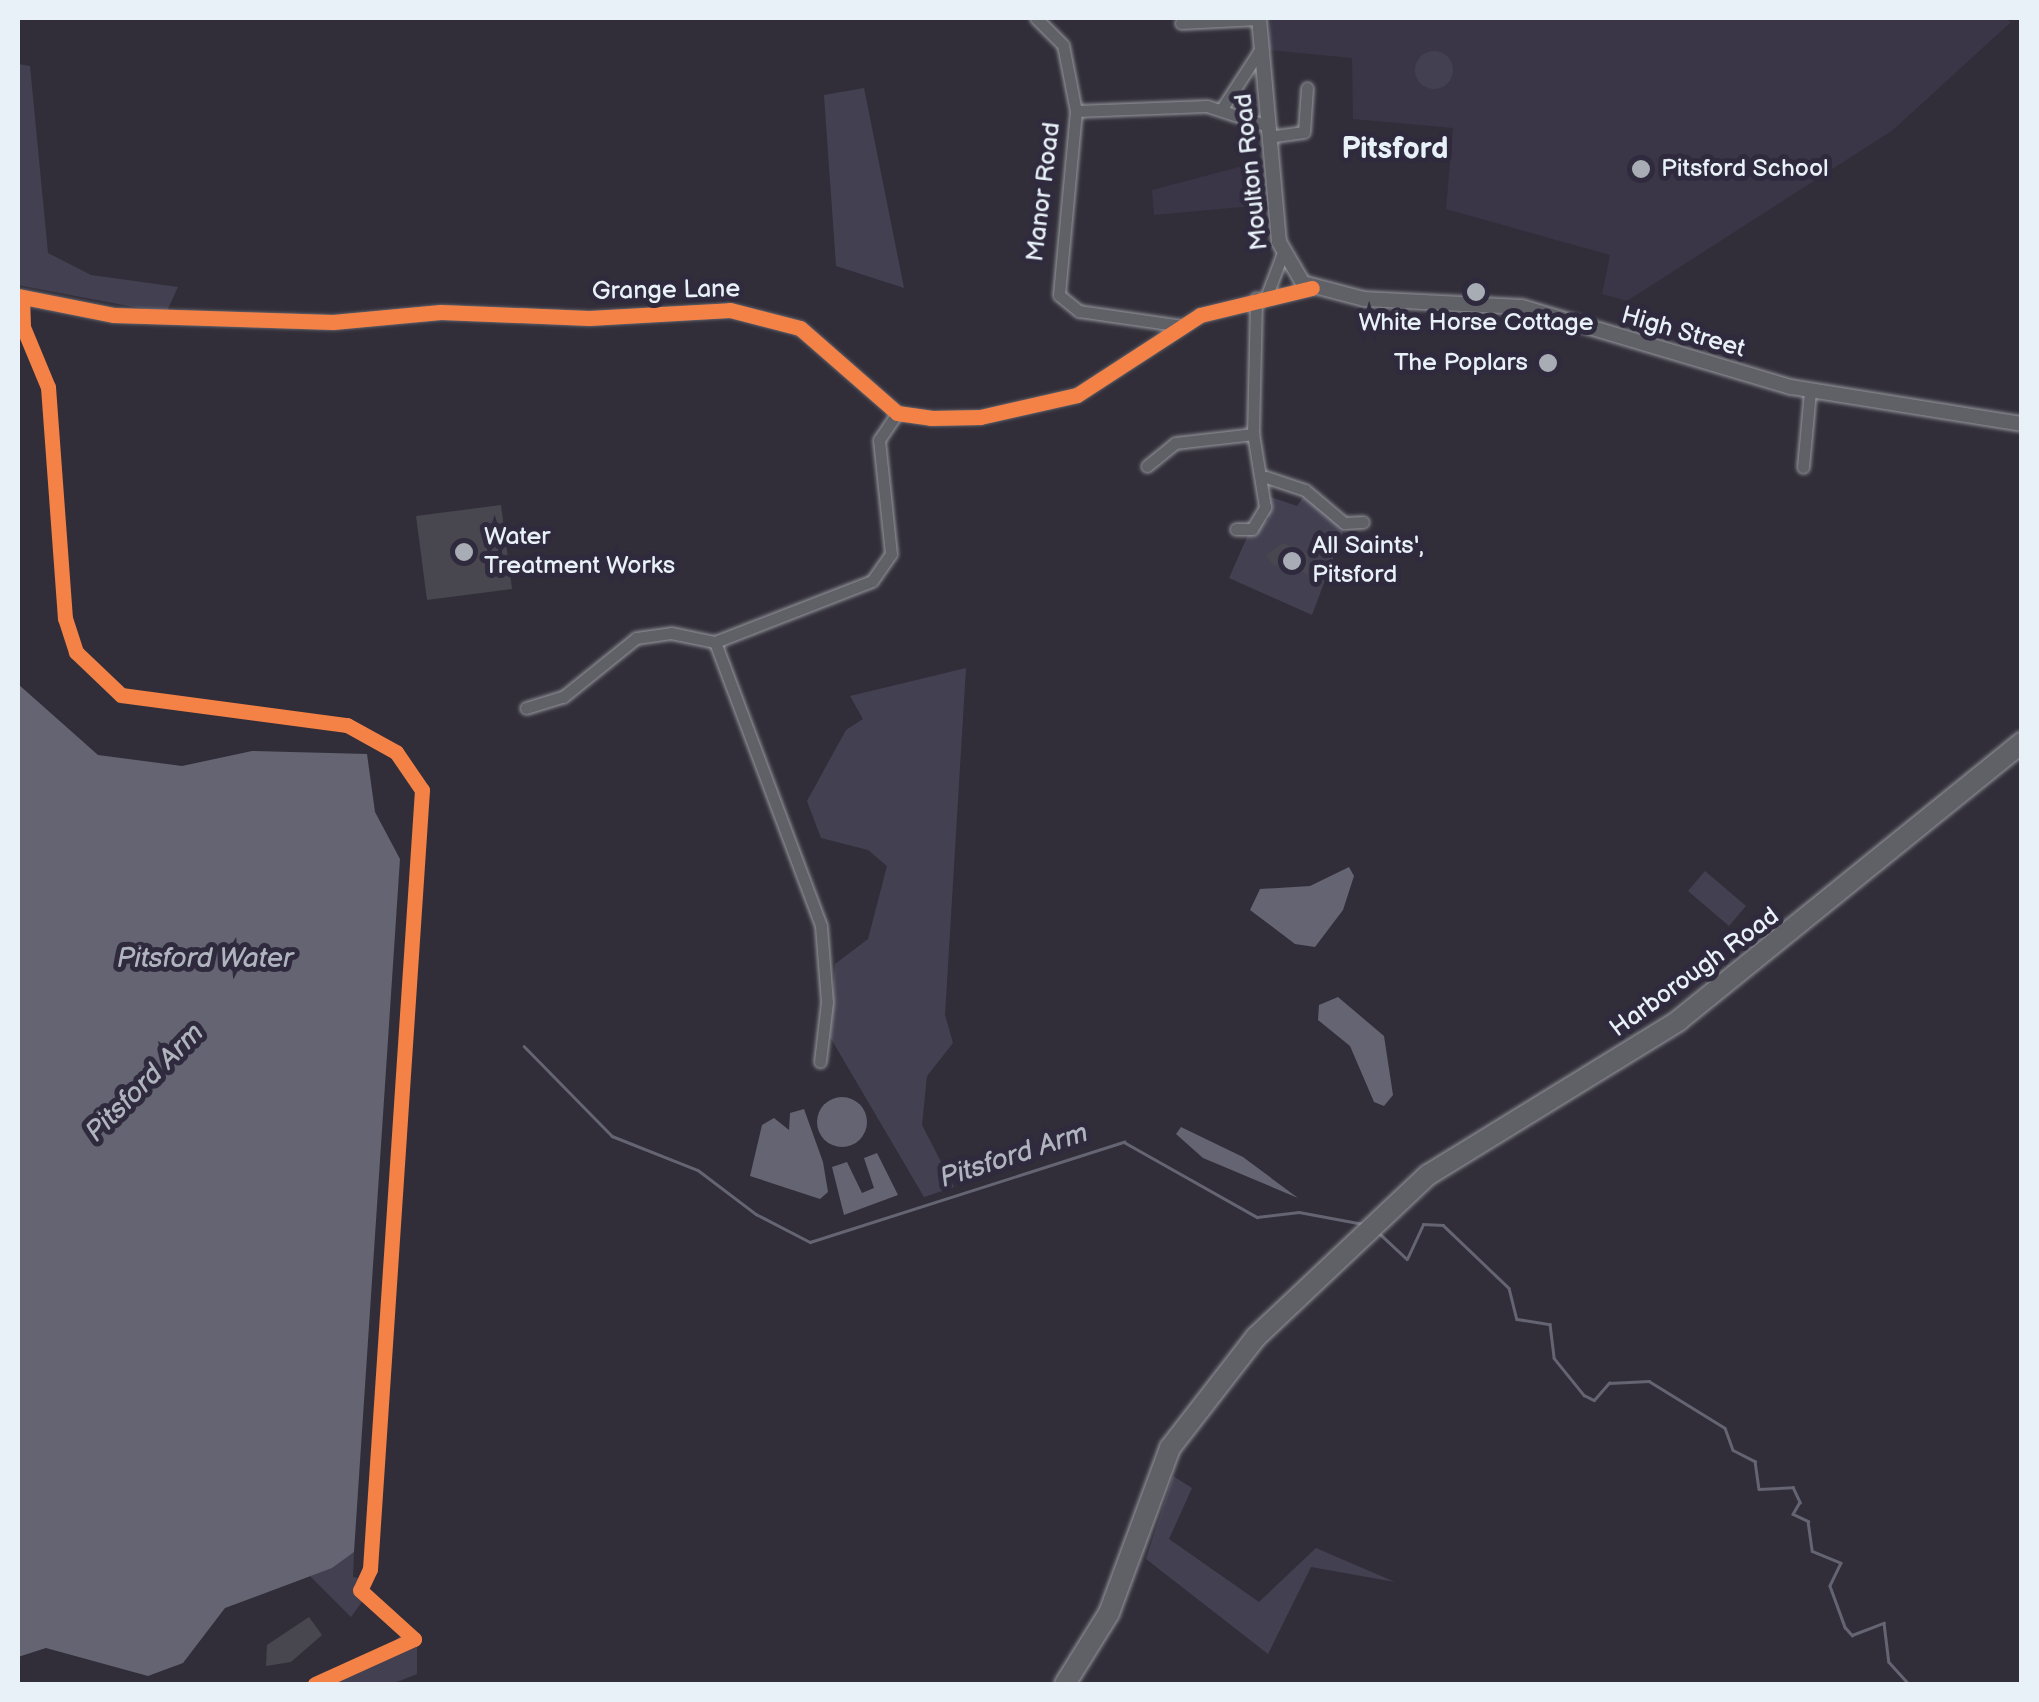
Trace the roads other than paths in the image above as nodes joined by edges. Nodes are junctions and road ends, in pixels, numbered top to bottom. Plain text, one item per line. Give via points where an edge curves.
1 (1036, 18) edge
2 (1259, 18) edge
3 (1181, 23) dead end
4 (1260, 50) junction
5 (1306, 88) dead end
6 (1224, 107) junction
7 (1076, 111) junction
8 (1268, 131) junction
9 (1282, 255) junction
10 (1312, 288) junction
11 (18, 296) edge
12 (1262, 297) junction
13 (1182, 326) junction
14 (1810, 391) junction
15 (898, 413) junction
16 (2022, 424) edge
17 (1254, 434) junction
18 (1147, 466) dead end
19 (1803, 467) dead end
20 (1266, 478) junction
21 (1364, 522) dead end
22 (1236, 529) dead end
23 (715, 642) junction
24 (526, 708) dead end
25 (2022, 742) edge
26 (820, 1062) dead end
27 (1065, 1684) edge

1 - 7 street via 1063,45
2 - 3 street
2 - 4 street, Moulton Road
4 - 6 street
4 - 8 street, Moulton Road
5 - 8 street via 1304,132
6 - 7 street, Manor Road
6 - 8 street, Manor Road
7 - 13 street, Manor Road via 1059,295 1079,311
8 - 9 street, Moulton Road
9 - 10 street, Moulton Road
9 - 12 street
10 - 12 street
10 - 14 street, High Street via 1522,307
11 - 15 street, Grange Lane via 114,314 333,322 441,312 589,318 730,310 800,328
12 - 13 street
12 - 17 street
13 - 15 street via 1077,395 980,417
14 - 16 street, High Street
14 - 19 street
15 - 23 street via 879,440 892,540 880,575
17 - 18 street via 1175,443
17 - 20 street
20 - 21 street via 1305,490 1344,523
20 - 22 street via 1258,522
23 - 24 street via 671,633 636,638 564,696
23 - 26 street via 821,926 827,1002
25 - 27 highway, Harborough Road via 1678,1021 1456,1154 1240,1354 1190,1416 1152,1486 1108,1613

